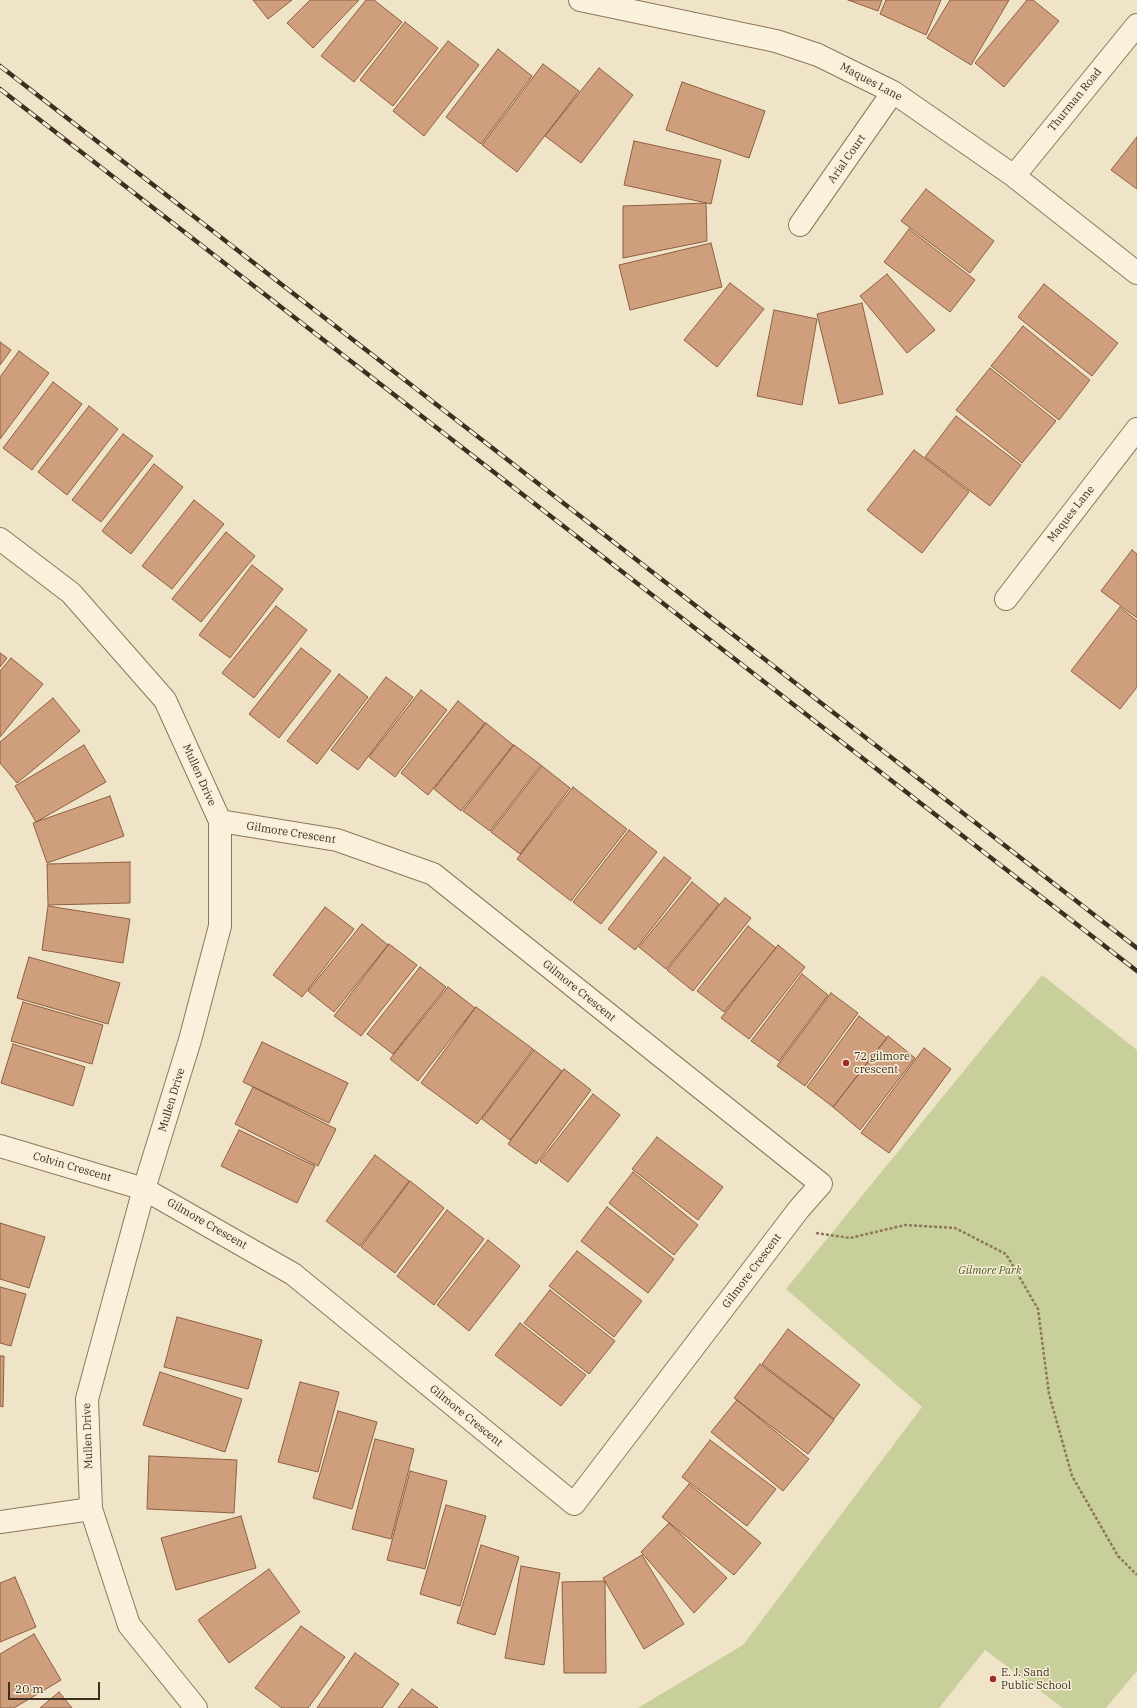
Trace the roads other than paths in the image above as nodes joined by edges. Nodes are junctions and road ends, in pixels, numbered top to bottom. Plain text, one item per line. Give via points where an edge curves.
1 (580, 0) edge
2 (1137, 25) edge
3 (893, 92) junction
4 (1014, 176) junction
5 (800, 226) dead end
6 (1137, 273) edge
7 (1137, 430) edge
8 (0, 539) edge
9 (1006, 598) dead end
10 (220, 822) junction
11 (0, 1146) edge
12 (144, 1188) junction
13 (91, 1509) junction
14 (0, 1522) edge
15 (196, 1708) edge

1 - 3 street, Maques Lane via 776,41 818,55
2 - 4 street, Thurman Road
3 - 4 street, Maques Lane
3 - 5 street, Arial Court
4 - 6 street, Maques Lane
7 - 9 street, Maques Lane
8 - 10 street, Mullen Drive via 71,592 166,700
10 - 12 street, Mullen Drive via 220,926 190,1040
10 - 12 street, Gilmore Crescent via 337,840 433,874 821,1184 574,1504 293,1274
11 - 12 street, Colvin Crescent
12 - 13 street, Mullen Drive via 87,1399
13 - 14 street
13 - 15 street, Mullen Drive via 129,1626

